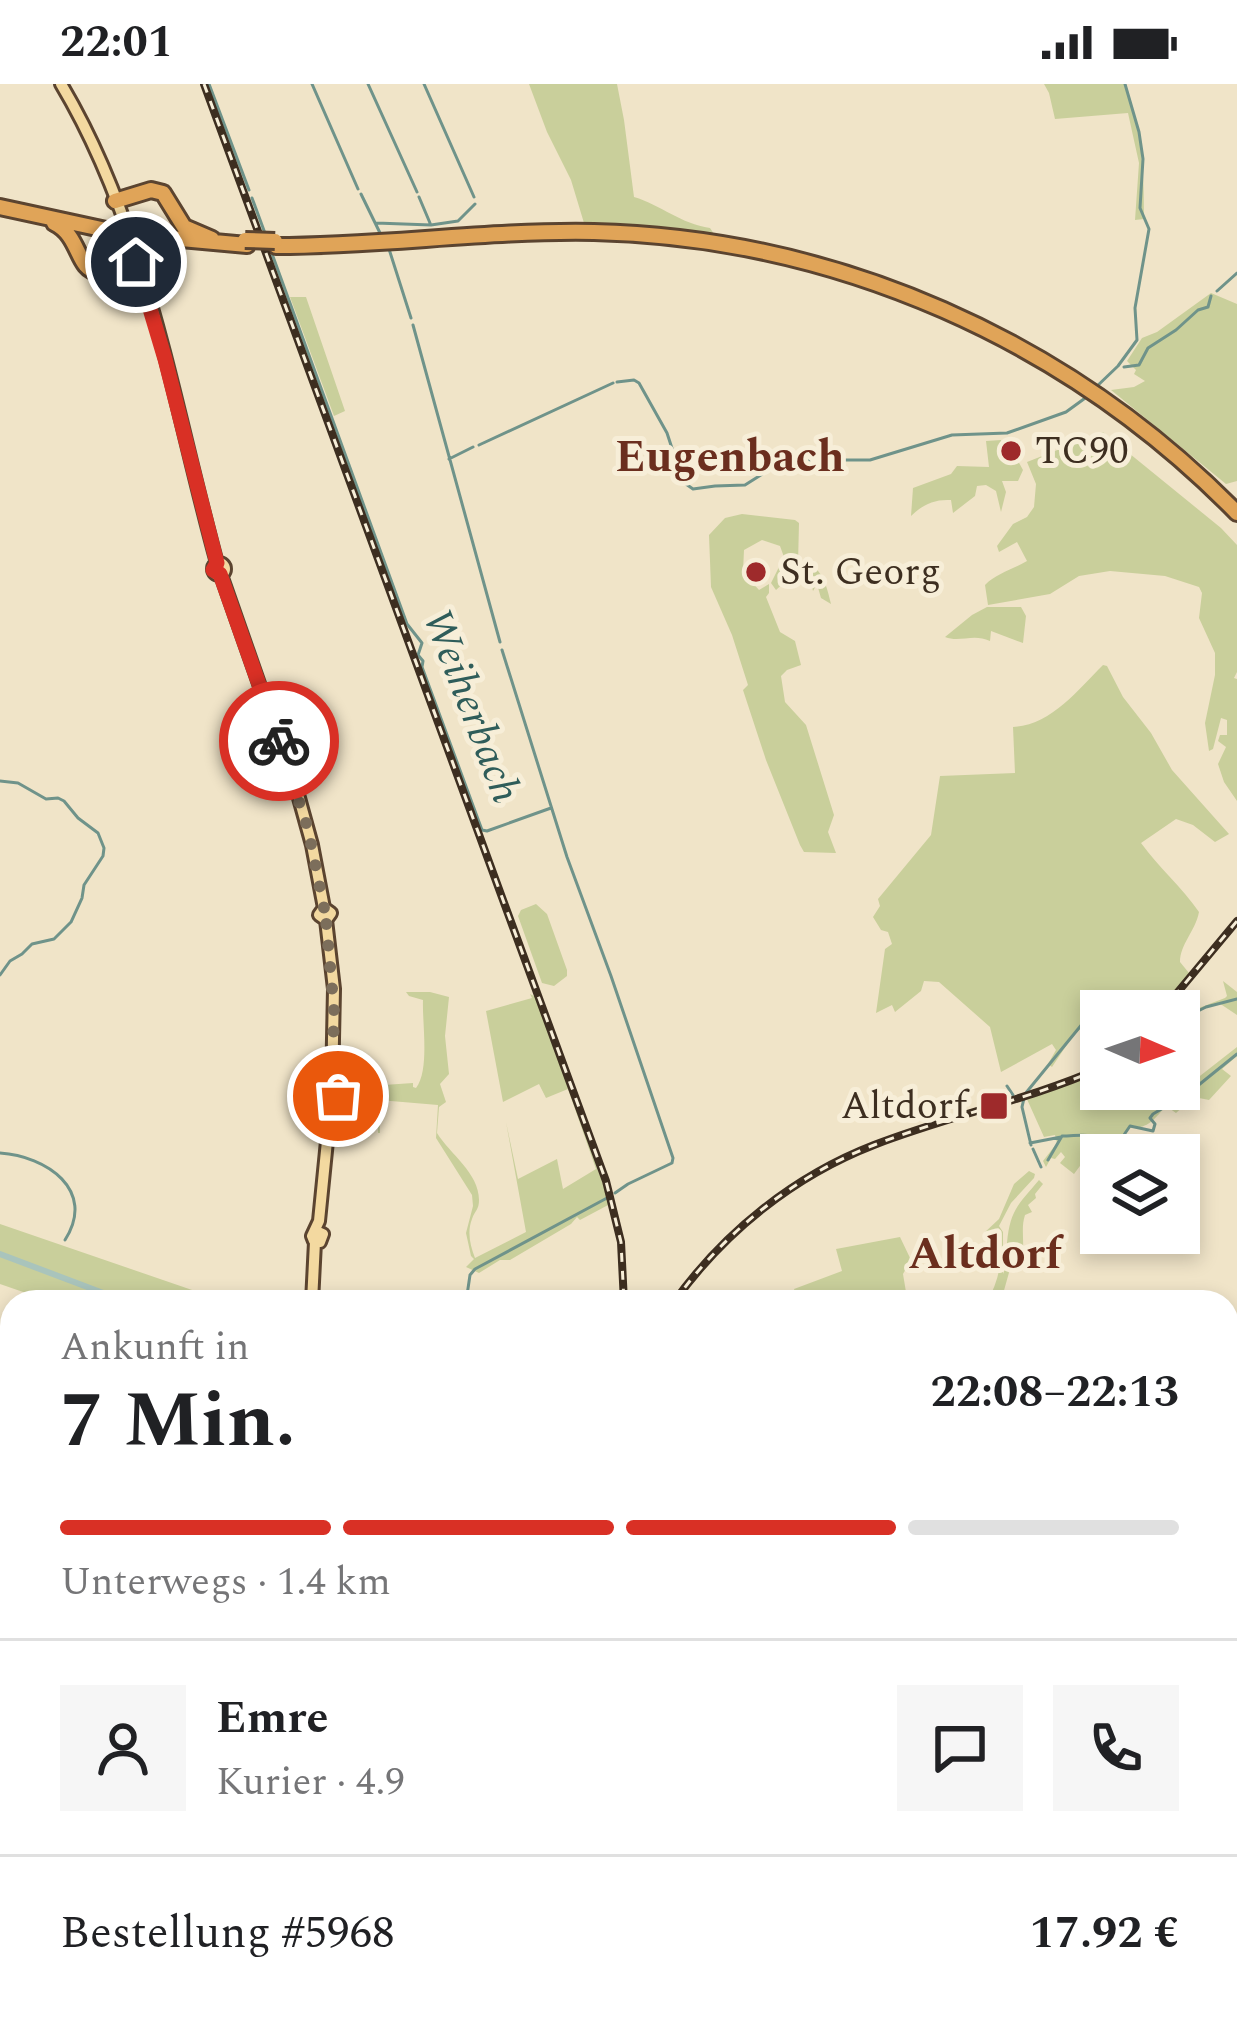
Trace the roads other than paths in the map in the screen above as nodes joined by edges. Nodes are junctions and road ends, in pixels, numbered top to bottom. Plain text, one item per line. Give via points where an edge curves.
1 (61, 84) edge
2 (170, 203) junction
3 (0, 205) edge
4 (119, 214) junction
5 (45, 219) junction
6 (212, 238) junction
7 (246, 243) junction
8 (136, 245) junction
9 (80, 258) junction
10 (1237, 510) edge
11 (313, 1290) edge

1 - 4 main road
2 - 4 highway via 145,191
2 - 6 highway via 184,227
2 - 8 highway via 167,222
3 - 4 highway
3 - 5 highway
4 - 5 highway
4 - 8 highway, bridge
4 - 9 highway via 86,238
5 - 9 highway via 68,230
6 - 7 highway
6 - 8 highway
7 - 8 highway
7 - 10 highway, bridge via 589,232 761,251 849,274 927,302 1073,376 1190,461
8 - 9 highway via 95,272
8 - 11 main road via 219,569 299,798 325,914 332,1095

